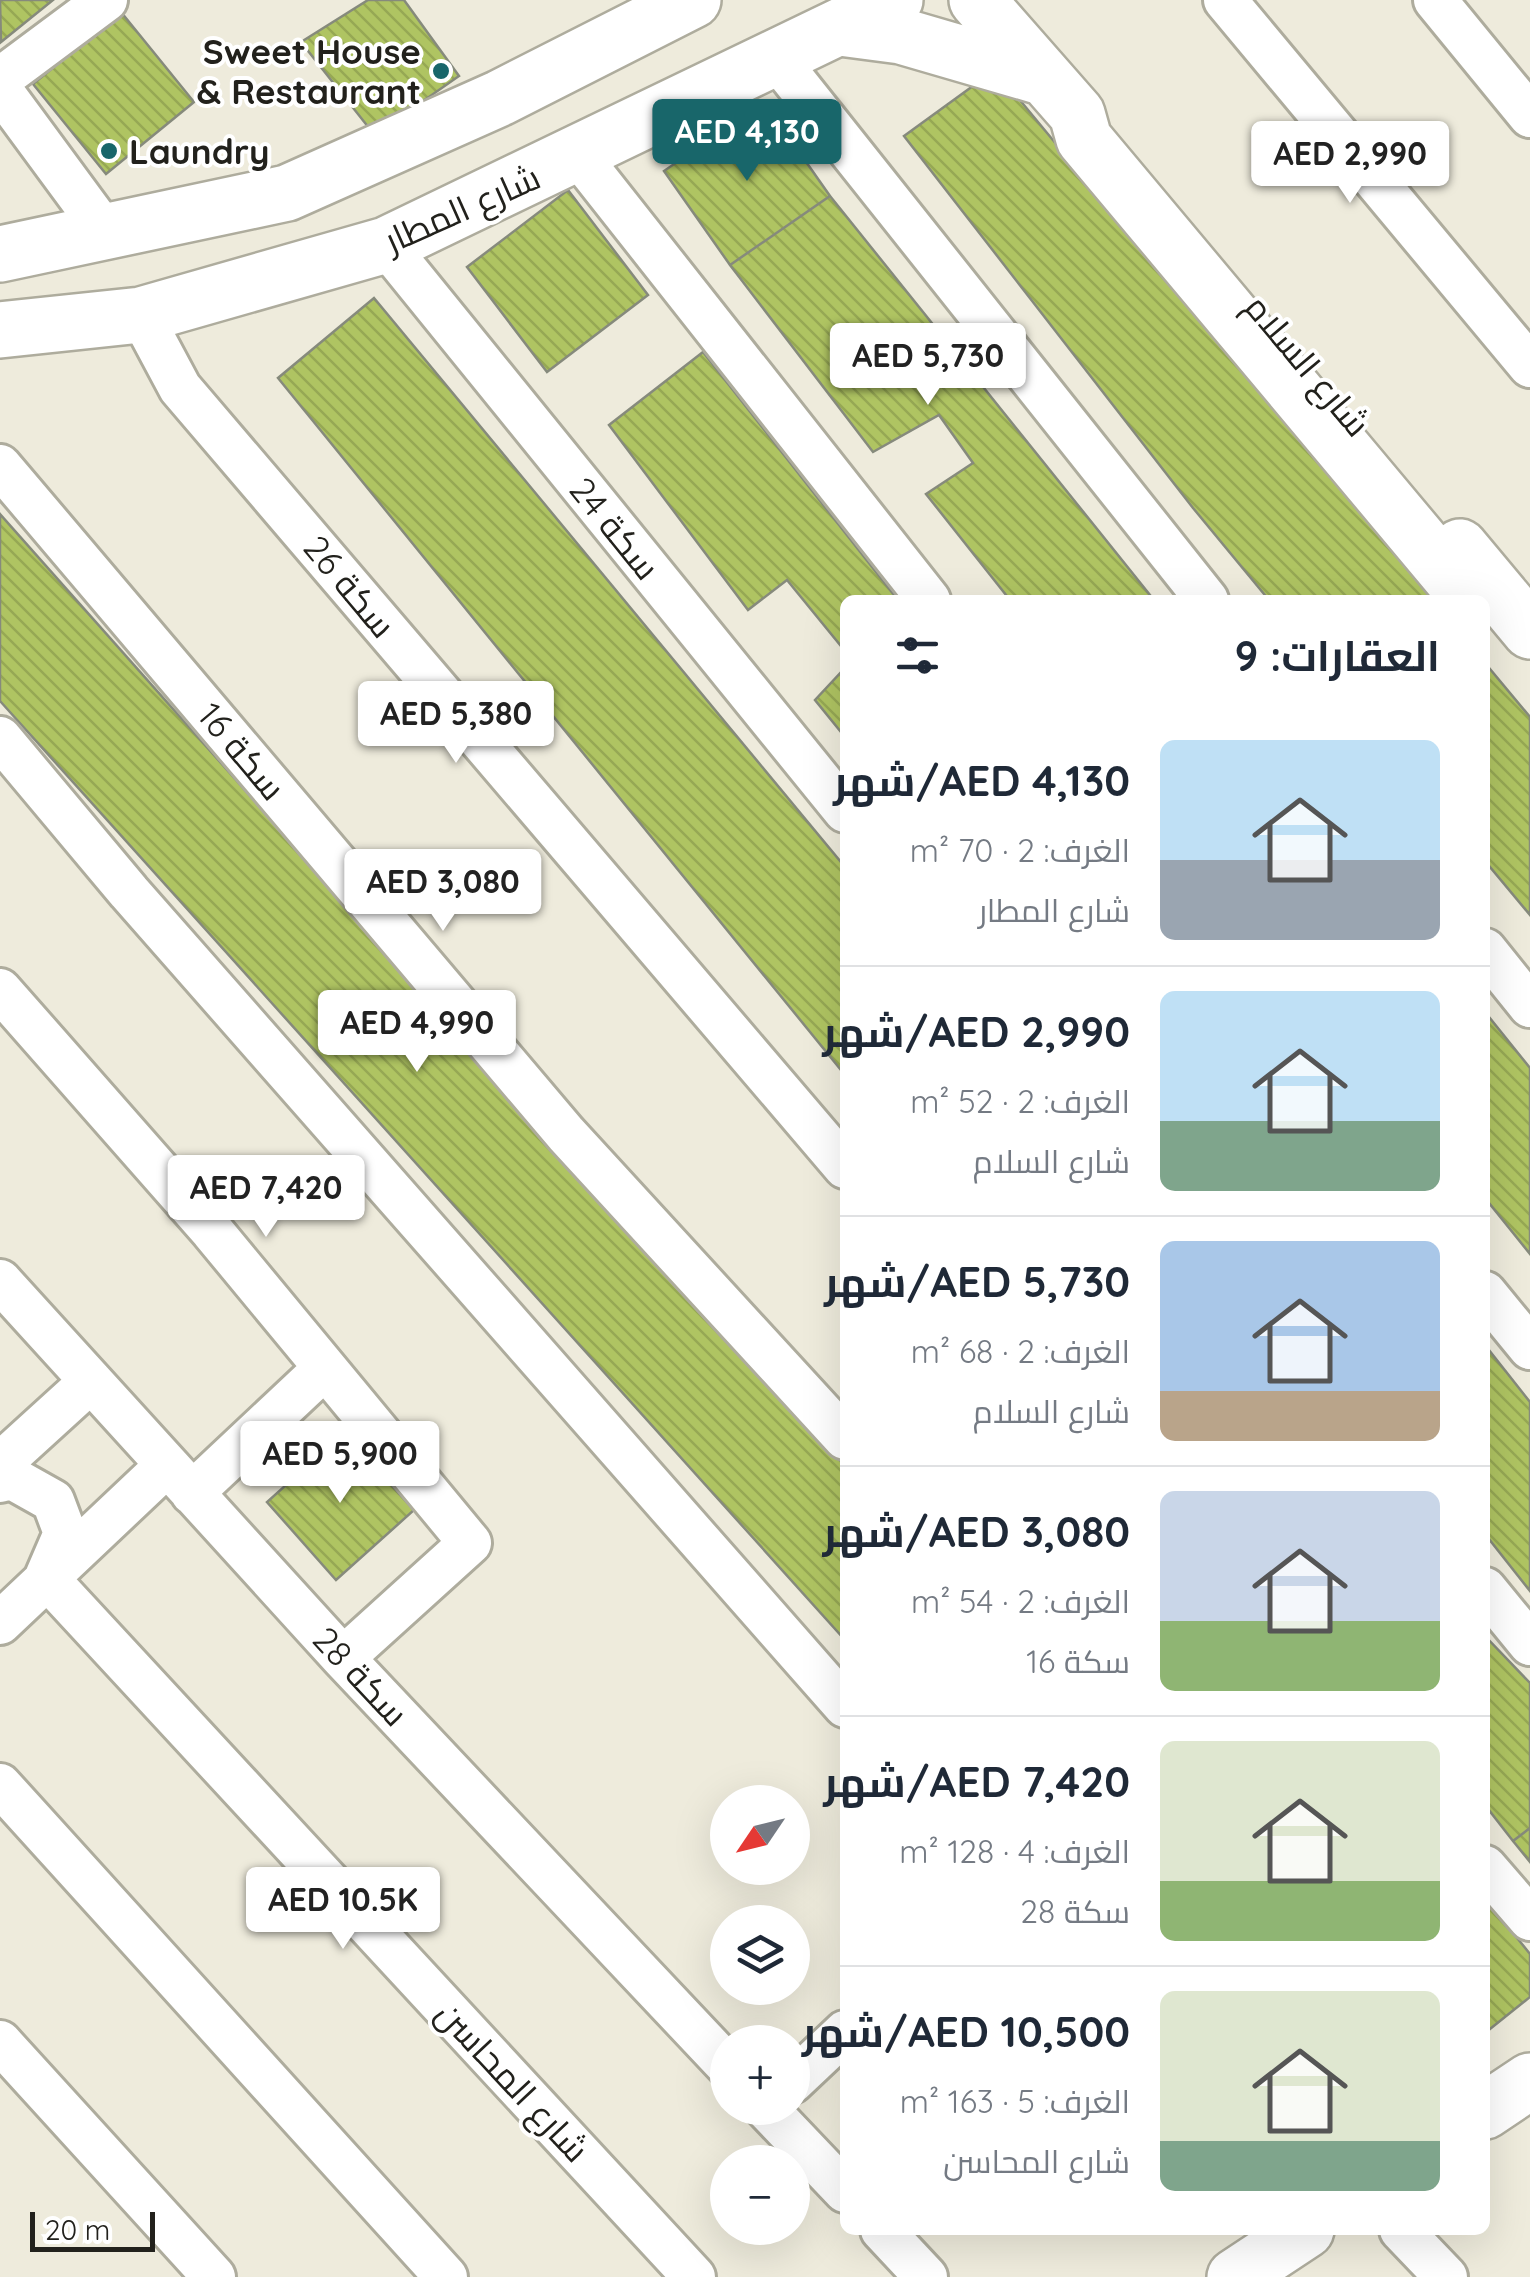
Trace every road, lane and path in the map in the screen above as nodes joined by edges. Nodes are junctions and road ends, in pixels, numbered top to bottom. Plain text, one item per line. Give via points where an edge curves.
1 (106, 0) edge
2 (694, 0) edge
3 (895, 0) edge
4 (977, 0) edge
5 (1020, 0) edge
6 (1225, 0) edge
7 (1435, 0) edge
8 (840, 28) junction
9 (777, 59) junction
10 (0, 80) edge
11 (0, 89) edge
12 (1060, 96) junction
13 (1530, 116) edge
14 (578, 156) junction
15 (106, 233) junction
16 (386, 245) junction
17 (0, 254) edge
18 (141, 315) junction
19 (0, 330) edge
20 (1530, 366) edge
21 (0, 466) edge
22 (924, 595) edge
23 (1203, 595) edge
24 (1466, 595) edge
25 (1490, 624) edge
26 (1530, 631) edge
27 (1530, 669) edge
28 (0, 738) edge
29 (840, 805) edge
30 (1490, 956) edge
31 (0, 990) edge
32 (1530, 1006) edge
33 (840, 1162) edge
34 (0, 1281) edge
35 (1490, 1298) edge
36 (1530, 1348) edge
37 (326, 1368) junction
38 (90, 1382) junction
39 (840, 1433) edge
40 (0, 1464) edge
41 (179, 1480) junction
42 (0, 1481) edge
43 (46, 1578) junction
44 (1490, 1595) edge
45 (0, 1623) edge
46 (1530, 1644) edge
47 (343, 1658) junction
48 (840, 1700) edge
49 (0, 1786) edge
50 (1490, 1872) edge
51 (1530, 1918) edge
52 (840, 2037) edge
53 (0, 2042) edge
54 (710, 2047) edge
55 (810, 2065) edge
56 (782, 2125) edge
57 (840, 2186) edge
58 (887, 2235) edge
59 (1298, 2235) edge
60 (1406, 2235) edge
61 (214, 2277) edge
62 (446, 2277) edge
63 (694, 2277) edge
64 (926, 2277) edge
65 (1235, 2277) edge
66 (1446, 2277) edge

1 - 10 street
2 - 15 street via 500,98 286,193
3 - 8 street, شارع المطار
4 - 12 street, شارع السلام
5 - 12 street
6 - 20 street
7 - 13 street
8 - 9 street, شارع المطار
8 - 12 street via 902,36
9 - 14 street, شارع المطار
9 - 23 street
11 - 15 street
12 - 24 street, شارع السلام via 1084,139
12 - 26 street, شارع السلام via 1103,121
14 - 16 street, شارع المطار
14 - 22 street
15 - 17 street
16 - 18 street, شارع المطار
16 - 29 street, سكة 24
18 - 19 street, شارع المطار
18 - 33 street, سكة 26 via 180,388
21 - 39 street, سكة 16 via 566,1134
25 - 27 street
28 - 48 street
30 - 32 street
31 - 37 street
34 - 38 street, سكة 28
35 - 36 street
37 - 41 street
37 - 47 street via 470,1543
38 - 40 street
38 - 41 street, سكة 28
41 - 43 street
41 - 47 street, سكة 28
42 - 43 street via 12,1478 53,1500 65,1534
43 - 45 street
43 - 63 street, شارع المحاسن
44 - 46 street
47 - 54 street, سكة 28
49 - 62 street
50 - 51 street
52 - 55 street
53 - 61 street
56 - 57 street
58 - 64 street
59 - 65 street
60 - 66 street

